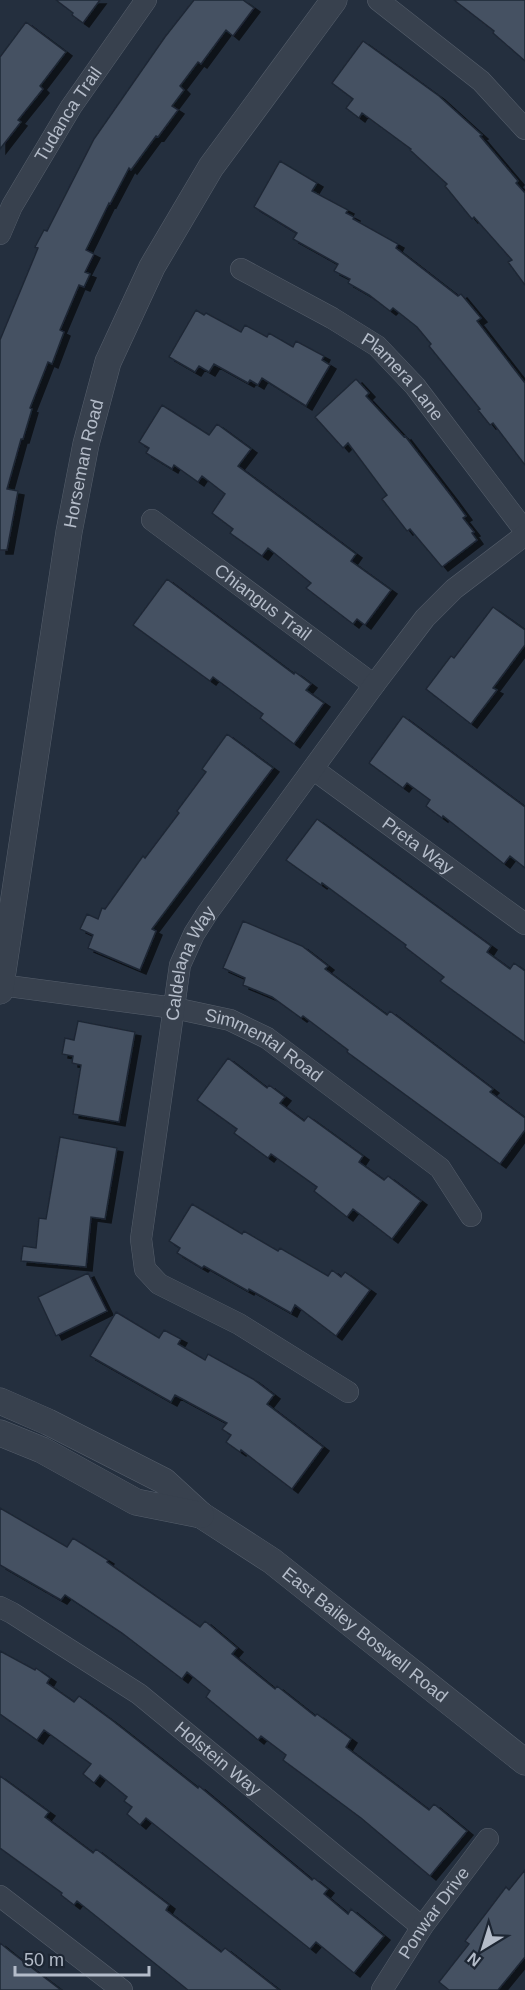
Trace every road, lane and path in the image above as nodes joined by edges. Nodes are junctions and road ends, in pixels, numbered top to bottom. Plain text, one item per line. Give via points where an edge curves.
1 (146, 0) edge
2 (334, 0) edge
3 (378, 0) edge
4 (525, 129) edge
5 (0, 234) edge
6 (241, 269) dead end
7 (152, 520) dead end
8 (525, 533) edge
9 (374, 685) junction
10 (313, 769) junction
11 (525, 924) edge
12 (0, 985) edge
13 (0, 991) edge
14 (174, 1008) junction
15 (471, 1216) dead end
16 (348, 1392) dead end
17 (0, 1401) edge
18 (0, 1433) edge
19 (201, 1515) junction
20 (0, 1607) edge
21 (525, 1762) edge
22 (488, 1839) dead end
23 (0, 1896) edge
24 (422, 1927) junction
25 (122, 1990) edge
26 (382, 1990) edge

1 - 5 street, Tudanca Trail via 71,107 12,206
2 - 12 street, Horseman Road via 200,185 152,267 108,362 86,444 69,532
3 - 4 street via 481,81
6 - 8 street, Plamera Lane via 377,346 415,386
7 - 9 street, Chiangus Trail
8 - 9 street, Caldelana Way via 454,589 425,618
9 - 10 street, Caldelana Way
10 - 11 street, Preta Way
10 - 14 street, Caldelana Way via 194,934 180,965
12 - 13 street, Horseman Road
12 - 14 street, Simmental Road
14 - 15 street, Simmental Road via 230,1020 267,1038 440,1168
14 - 16 street, Caldelana Way via 141,1239 145,1269 159,1284 239,1324
17 - 19 street, East Bailey Boswell Road via 164,1481
18 - 19 street, East Bailey Boswell Road via 42,1450 136,1502
19 - 21 street, East Bailey Boswell Road via 272,1562
20 - 24 street, Holstein Way via 139,1694
22 - 24 street, Ponwar Drive
23 - 25 street
24 - 26 street, Ponwar Drive

